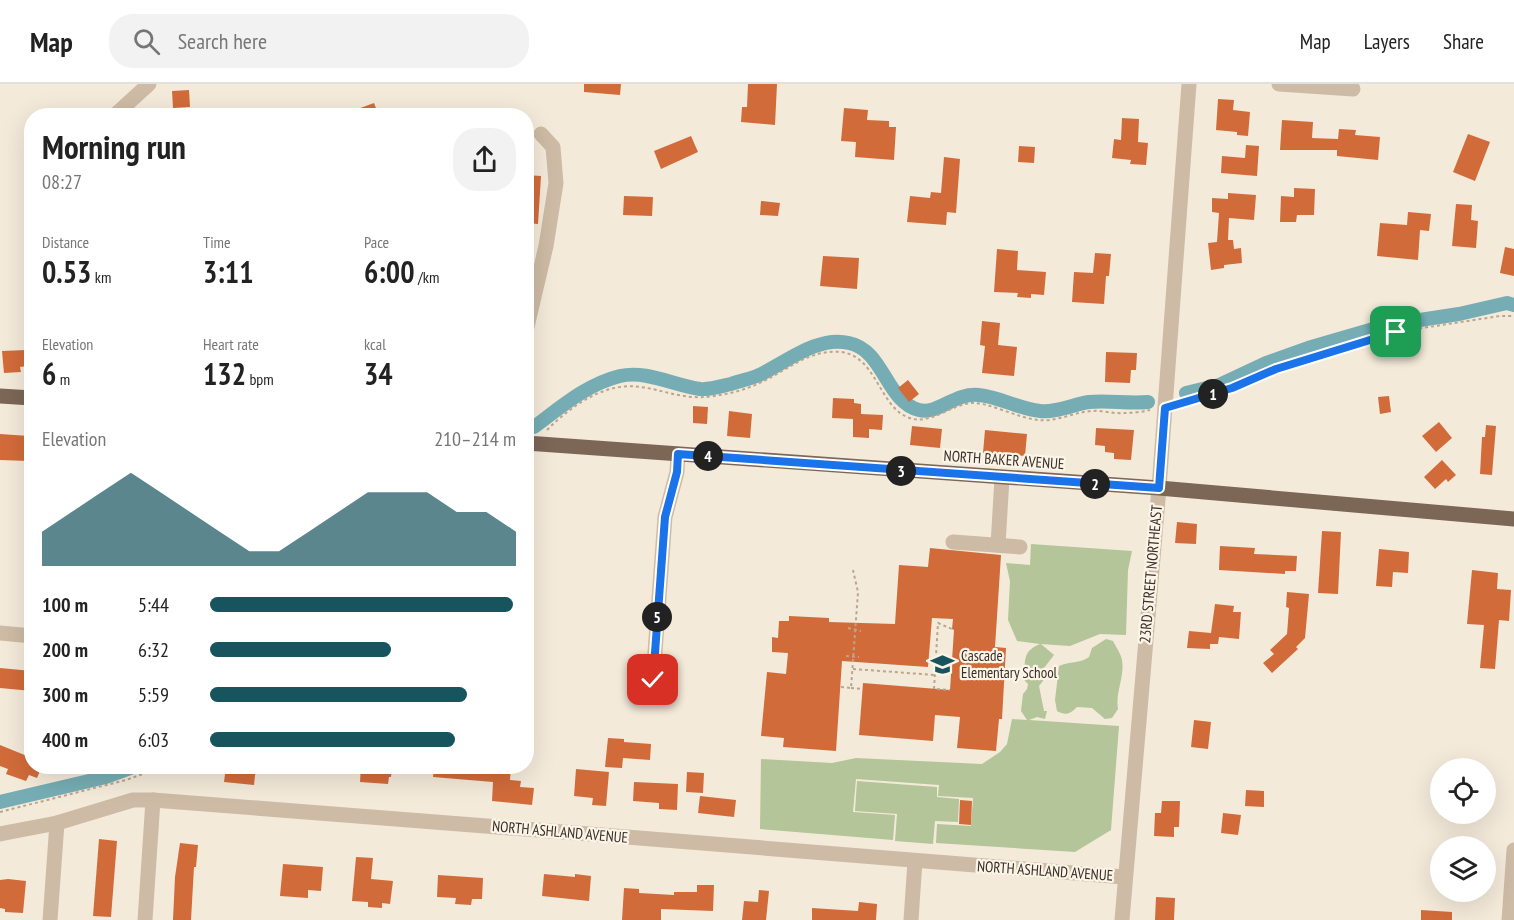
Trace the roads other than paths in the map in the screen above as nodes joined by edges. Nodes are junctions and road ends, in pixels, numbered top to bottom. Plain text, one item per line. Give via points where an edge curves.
1 (149, 84) edge
2 (1189, 84) edge
3 (1279, 84) edge
4 (1353, 89) dead end
5 (123, 108) edge
6 (541, 134) dead end
7 (534, 297) edge
8 (0, 396) edge
9 (24, 398) edge
10 (534, 443) edge
11 (678, 454) junction
12 (1002, 478) junction
13 (1159, 488) junction
14 (1514, 519) edge
15 (953, 542) dead end
16 (998, 545) junction
17 (1020, 547) dead end
18 (0, 633) edge
19 (24, 635) edge
20 (653, 680) dead end
21 (153, 800) junction
22 (57, 823) junction
23 (0, 834) edge
24 (1514, 850) edge
25 (915, 861) junction
26 (1124, 877) junction
27 (50, 920) edge
28 (144, 920) edge
29 (911, 920) edge
30 (1122, 920) edge
31 (1509, 920) edge

1 - 5 street
2 - 13 street, 23RD STREET NORTHEAST
3 - 4 street
6 - 7 street via 553,147 556,183
8 - 9 main road
10 - 11 main road, NORTH BAKER AVENUE
11 - 12 main road, NORTH BAKER AVENUE
11 - 20 street via 665,517
12 - 13 main road, NORTH BAKER AVENUE
12 - 16 street
13 - 14 main road, NORTH BAKER AVENUE
13 - 26 street, 23RD STREET NORTHEAST
15 - 16 street
16 - 17 street
18 - 19 street
21 - 22 street, NORTH ASHLAND AVENUE via 133,801
21 - 25 street, NORTH ASHLAND AVENUE
21 - 28 street
22 - 23 street, NORTH ASHLAND AVENUE
22 - 27 street
24 - 31 street
25 - 26 street, NORTH ASHLAND AVENUE
25 - 29 street
26 - 30 street, 23RD STREET NORTHEAST

